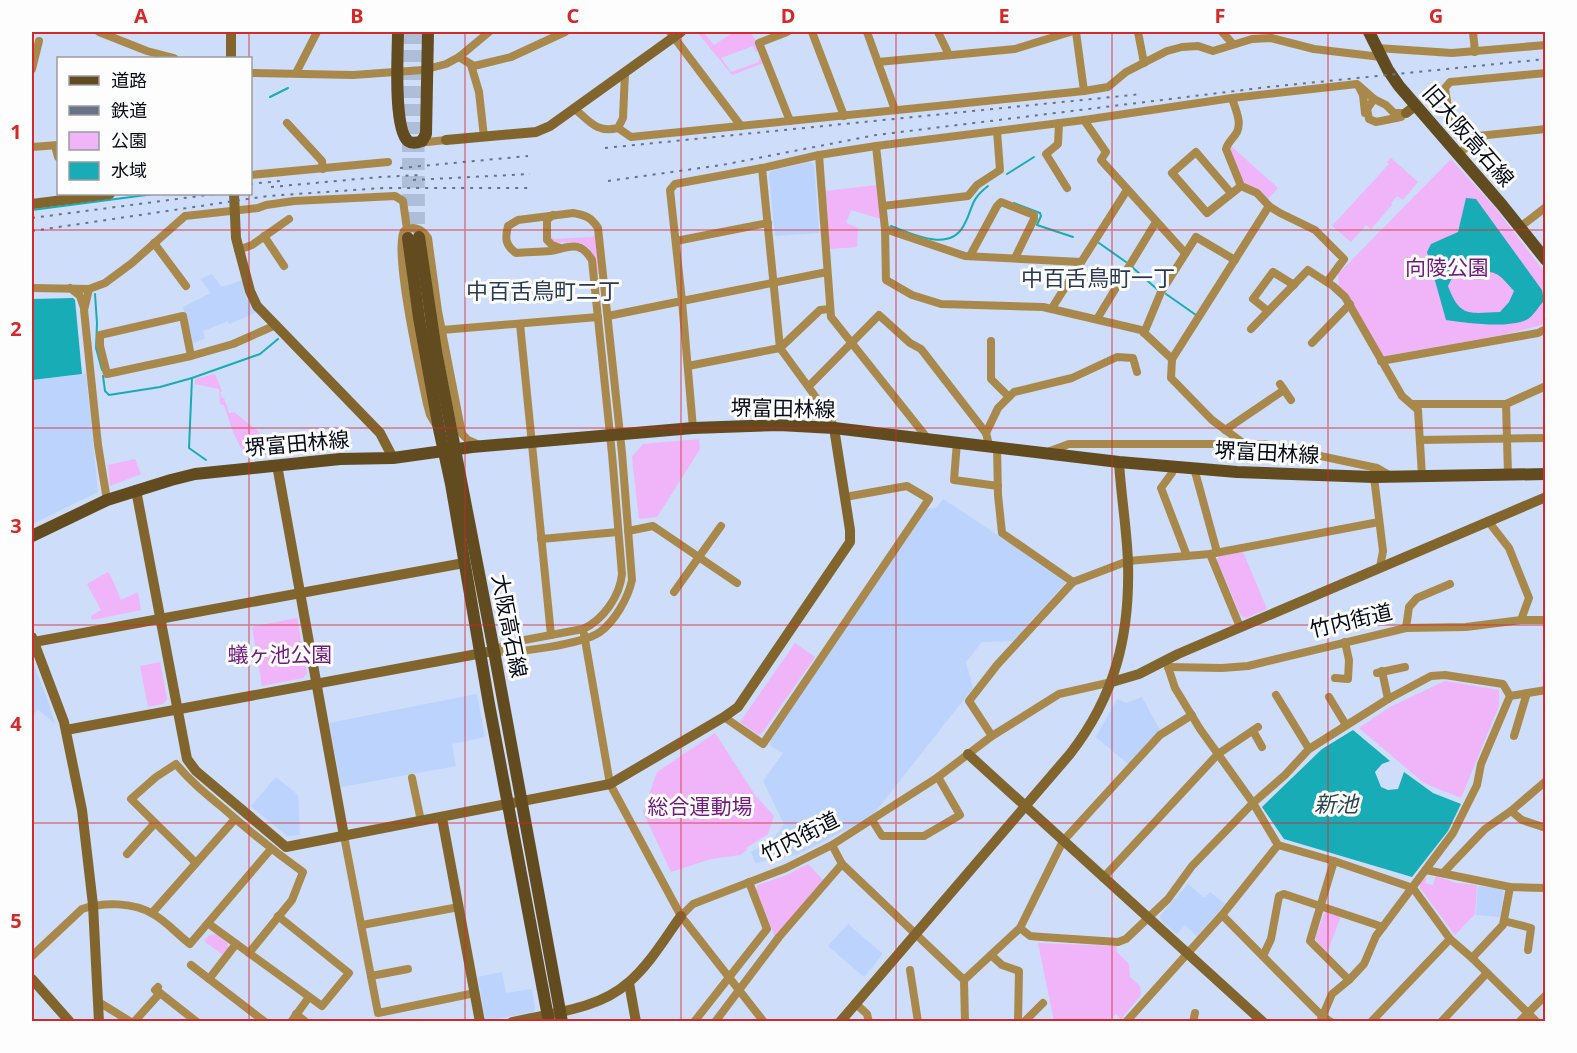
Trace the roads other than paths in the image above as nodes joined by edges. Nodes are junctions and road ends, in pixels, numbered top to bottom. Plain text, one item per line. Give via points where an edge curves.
1 (101, 32) edge
2 (231, 32) edge
3 (317, 32) edge
4 (398, 32) edge
5 (428, 32) edge
6 (489, 32) edge
7 (565, 32) edge
8 (787, 32) edge
9 (812, 32) edge
10 (867, 32) edge
11 (938, 32) edge
12 (1070, 32) edge
13 (1076, 32) edge
14 (1138, 32) edge
15 (1222, 32) edge
16 (1369, 32) edge
17 (1473, 32) edge
18 (675, 33) edge
19 (39, 41) dead end
20 (1233, 44) junction
21 (1545, 45) edge
22 (1379, 52) junction
23 (1475, 52) junction
24 (949, 55) junction
25 (170, 57) edge
26 (231, 57) edge
27 (459, 57) junction
28 (878, 62) junction
29 (1144, 63) junction
30 (471, 65) junction
31 (32, 69) edge
32 (427, 69) junction
33 (397, 72) junction
34 (625, 72) junction
35 (1545, 72) edge
36 (252, 73) edge
37 (296, 73) junction
38 (1357, 84) junction
39 (1084, 91) junction
40 (1232, 98) junction
41 (1374, 99) junction
42 (575, 109) junction
43 (895, 110) junction
44 (1411, 110) junction
45 (844, 116) junction
46 (1369, 119) junction
47 (1084, 120) junction
48 (790, 121) junction
49 (287, 123) dead end
50 (426, 123) junction
51 (1059, 123) junction
52 (741, 126) junction
53 (618, 128) junction
54 (1545, 129) edge
55 (997, 131) junction
56 (1478, 136) junction
57 (484, 137) junction
58 (446, 140) junction
59 (415, 143) junction
60 (57, 146) edge
61 (876, 146) junction
62 (32, 147) edge
63 (819, 155) junction
64 (1458, 155) junction
65 (388, 162) dead end
66 (762, 168) junction
67 (323, 169) junction
68 (252, 175) edge
69 (1241, 186) junction
70 (1067, 188) dead end
71 (1127, 190) junction
72 (1231, 193) junction
73 (102, 195) edge
74 (234, 195) edge
75 (32, 204) edge
76 (883, 206) junction
77 (1269, 206) junction
78 (1545, 207) edge
79 (235, 210) junction
80 (553, 216) junction
81 (289, 219) dead end
82 (1156, 222) junction
83 (768, 223) junction
84 (1520, 227) junction
85 (885, 229) junction
86 (412, 235) junction
87 (264, 236) junction
88 (676, 241) junction
89 (153, 243) junction
90 (560, 248) junction
91 (238, 250) junction
92 (1185, 254) junction
93 (970, 256) junction
94 (1015, 258) junction
95 (1235, 260) junction
96 (1545, 260) edge
97 (1081, 261) junction
98 (284, 266) dead end
99 (827, 272) junction
100 (1327, 282) junction
101 (773, 283) junction
102 (1294, 285) junction
103 (186, 286) dead end
104 (32, 288) edge
105 (70, 288) junction
106 (89, 289) junction
107 (682, 301) junction
108 (1350, 304) junction
109 (1052, 308) junction
110 (830, 309) junction
111 (84, 310) junction
112 (1268, 311) junction
113 (608, 316) junction
114 (598, 317) junction
115 (1097, 319) junction
116 (520, 324) junction
117 (276, 325) junction
118 (1251, 329) dead end
119 (1545, 329) edge
120 (442, 330) junction
121 (1143, 333) junction
122 (990, 341) dead end
123 (852, 342) junction
124 (1312, 343) dead end
125 (780, 348) junction
126 (191, 356) junction
127 (1172, 359) junction
128 (1381, 361) junction
129 (688, 366) junction
130 (1137, 372) dead end
131 (809, 386) junction
132 (1545, 386) edge
133 (1009, 397) junction
134 (1291, 400) dead end
135 (1413, 404) junction
136 (1506, 404) junction
137 (693, 428) junction
138 (834, 428) junction
139 (1226, 430) junction
140 (614, 436) junction
141 (1545, 438) edge
142 (928, 439) junction
143 (1507, 439) junction
144 (1420, 440) junction
145 (531, 442) junction
146 (957, 442) junction
147 (991, 442) junction
148 (1243, 443) junction
149 (481, 446) junction
150 (450, 451) junction
151 (1045, 453) junction
152 (393, 458) junction
153 (1119, 462) junction
154 (277, 465) junction
155 (1174, 467) junction
156 (1194, 468) junction
157 (1508, 474) junction
158 (1545, 474) edge
159 (1391, 476) junction
160 (1422, 476) junction
161 (1374, 477) junction
162 (998, 486) junction
163 (136, 490) junction
164 (845, 497) junction
165 (1545, 497) edge
166 (107, 500) junction
167 (1488, 521) junction
168 (1379, 522) junction
169 (721, 526) dead end
170 (628, 531) junction
171 (618, 532) junction
172 (32, 536) edge
173 (541, 539) junction
174 (1213, 553) junction
175 (1187, 556) junction
176 (699, 557) junction
177 (1128, 561) junction
178 (464, 563) junction
179 (1380, 567) junction
180 (1073, 582) junction
181 (737, 584) dead end
182 (1450, 584) dead end
183 (674, 592) dead end
184 (300, 593) junction
185 (161, 618) junction
186 (1521, 620) junction
187 (1545, 620) edge
188 (1240, 627) junction
189 (1406, 628) junction
190 (583, 629) junction
191 (551, 635) junction
192 (33, 639) edge
193 (584, 639) junction
194 (1345, 642) junction
195 (494, 651) junction
196 (481, 653) junction
197 (1167, 664) junction
198 (1405, 667) dead end
199 (1335, 678) dead end
200 (1112, 682) junction
201 (317, 684) junction
202 (1545, 690) edge
203 (1527, 693) junction
204 (1276, 695) dead end
205 (1510, 696) junction
206 (1329, 697) dead end
207 (1388, 699) junction
208 (177, 709) junction
209 (1191, 715) junction
210 (724, 717) junction
211 (1346, 724) junction
212 (66, 730) junction
213 (992, 736) junction
214 (1514, 736) dead end
215 (1262, 747) dead end
216 (1309, 750) junction
217 (968, 754) junction
218 (1218, 754) junction
219 (938, 777) junction
220 (412, 778) dead end
221 (1545, 781) edge
222 (610, 784) junction
223 (521, 802) junction
224 (1253, 803) junction
225 (508, 805) junction
226 (1025, 806) junction
227 (1511, 811) junction
228 (442, 818) junction
229 (235, 819) junction
230 (872, 820) junction
231 (421, 822) junction
232 (155, 823) junction
233 (1545, 828) edge
234 (344, 836) junction
235 (1063, 841) junction
236 (832, 845) junction
237 (1278, 845) junction
238 (271, 849) junction
239 (127, 854) dead end
240 (1334, 861) junction
241 (196, 863) junction
242 (842, 864) junction
243 (1426, 870) junction
244 (1443, 873) junction
245 (1103, 878) junction
246 (749, 882) junction
247 (1510, 887) junction
248 (1413, 888) junction
249 (1545, 888) edge
250 (93, 906) junction
251 (1321, 906) junction
252 (459, 907) junction
253 (152, 914) junction
254 (1222, 915) junction
255 (278, 916) junction
256 (681, 916) junction
257 (1149, 919) junction
258 (1504, 921) junction
259 (209, 924) junction
260 (362, 926) junction
261 (1383, 927) junction
262 (1020, 928) junction
263 (915, 933) junction
264 (1450, 939) junction
265 (236, 944) junction
266 (1528, 950) dead end
267 (249, 953) junction
268 (1186, 953) junction
269 (991, 955) junction
270 (32, 956) edge
271 (1263, 956) junction
272 (1472, 958) junction
273 (191, 965) dead end
274 (408, 969) dead end
275 (910, 970) dead end
276 (1487, 973) junction
277 (371, 976) junction
278 (729, 978) junction
279 (32, 979) edge
280 (209, 979) junction
281 (964, 980) junction
282 (1349, 980) junction
283 (629, 983) junction
284 (739, 990) junction
285 (475, 993) junction
286 (1545, 995) edge
287 (309, 997) junction
288 (97, 1001) junction
289 (855, 1003) junction
290 (1043, 1004) dead end
291 (1528, 1013) junction
292 (297, 1014) junction
293 (555, 1017) edge
294 (135, 1019) edge
295 (1321, 1019) edge
296 (1129, 1020) edge
297 (70, 1022) edge
298 (99, 1022) edge
299 (148, 1022) edge
300 (197, 1022) edge
301 (265, 1022) edge
302 (291, 1022) edge
303 (306, 1022) edge
304 (480, 1022) edge
305 (512, 1022) edge
306 (636, 1022) edge
307 (694, 1022) edge
308 (715, 1022) edge
309 (764, 1022) edge
310 (840, 1022) edge
311 (869, 1022) edge
312 (918, 1022) edge
313 (965, 1022) edge
314 (1018, 1022) edge
315 (1024, 1022) edge
316 (1263, 1022) edge
317 (1331, 1022) edge
318 (1371, 1022) edge
319 (1442, 1022) edge
320 (1519, 1022) edge
321 (1537, 1022) edge

1 - 25 street
2 - 26 street
3 - 37 street
4 - 33 main road
5 - 32 main road
6 - 27 street
7 - 30 street via 511,57
8 - 48 street via 759,43
9 - 45 street
10 - 28 street
11 - 24 street
12 - 24 street via 1015,49
13 - 39 street
14 - 29 street
15 - 20 street
16 - 22 main road, 旧大阪高石線
17 - 23 street
18 - 34 street
18 - 52 street
19 - 31 street
20 - 22 street via 1270,38 1314,49
20 - 29 street via 1213,51 1198,46 1182,47
21 - 23 street
22 - 23 street
22 - 44 main road, 旧大阪高石線
24 - 28 street
27 - 30 street
27 - 32 street
28 - 43 street
29 - 39 street via 1107,87
30 - 57 street via 479,92
32 - 33 street
32 - 50 main road
33 - 37 street
33 - 59 main road via 400,121 406,138
34 - 42 street
34 - 53 street
35 - 56 street via 1450,82 1445,88 1451,128
36 - 37 street
38 - 40 street
38 - 41 street
38 - 46 street
39 - 43 street
40 - 47 street
40 - 69 street via 1238,131 1226,149
41 - 44 street via 1394,113
41 - 46 street via 1367,109
42 - 53 street via 600,130
42 - 57 street via 536,132
43 - 45 street
44 - 46 street via 1376,122
44 - 64 main road, 旧大阪高石線
45 - 48 street
47 - 51 street
47 - 71 street via 1106,152 1101,160
48 - 52 street
49 - 67 street via 322,160
50 - 58 street via 432,136
50 - 59 main road via 425,138
51 - 55 street
51 - 70 street via 1058,144 1046,154
52 - 53 street via 631,137
54 - 56 street
55 - 61 street
55 - 76 street via 1000,170 968,196
56 - 64 street
57 - 58 street
58 - 59 street
60 - 62 street
61 - 63 street
61 - 76 street
63 - 66 street
63 - 99 street
64 - 84 main road, 旧大阪高石線
65 - 67 street
66 - 83 street
66 - 88 street via 672,186
67 - 68 street
69 - 72 street
69 - 77 street via 1257,193
71 - 82 street
71 - 97 street
72 - 72 street via 1196,152 1172,172 1208,213
73 - 75 street
74 - 79 street
76 - 85 street
77 - 95 street
77 - 100 street via 1315,230 1344,259
78 - 84 street
79 - 86 street via 294,201 395,196 403,201
79 - 89 street via 185,216
79 - 91 street
80 - 90 street via 547,220 547,240
80 - 90 street via 518,220 508,226 505,238 516,253
80 - 113 street via 584,214 598,228
81 - 87 street
82 - 92 street
82 - 115 street
83 - 88 street
83 - 101 street
84 - 96 main road, 旧大阪高石線
85 - 93 street
85 - 109 street via 886,280 912,295 941,304
86 - 120 street via 418,229 428,238
86 - 150 main road, 大阪高石線 via 430,315
86 - 150 main road, 大阪高石線 via 418,308 439,429
87 - 91 street
87 - 98 street
88 - 107 street
89 - 103 street
89 - 106 street via 107,281
90 - 114 street via 581,248 592,260
91 - 117 street via 256,303
92 - 95 street via 1196,237
92 - 121 street via 1161,292
93 - 94 street
93 - 94 street via 1001,202 1034,215
94 - 97 street
95 - 127 street
97 - 109 street
99 - 101 street
99 - 110 street
100 - 102 street via 1308,270
100 - 108 street
101 - 107 street
101 - 125 street
102 - 112 street
102 - 112 street via 1273,272 1253,300
104 - 105 street
105 - 106 street
105 - 111 street via 80,296
106 - 111 street
107 - 113 street
107 - 129 street
108 - 124 street
108 - 128 street
109 - 115 street
110 - 123 street via 831,317
110 - 125 street via 820,310
111 - 166 street
112 - 118 street
113 - 140 street
114 - 116 street
114 - 140 street
115 - 121 street
116 - 120 street
116 - 145 street
117 - 126 street
117 - 152 street via 380,433
119 - 128 street
120 - 149 street via 462,434
121 - 127 street
122 - 133 street via 991,379
123 - 131 street
123 - 142 street
123 - 147 street via 879,315 921,348
125 - 129 street
125 - 131 street
126 - 126 street via 183,316 100,335 107,374
127 - 139 street via 1171,378
128 - 135 street via 1402,396
129 - 137 street
130 - 133 street via 1133,358 1117,357 1072,378 1014,392
131 - 138 street via 831,417
132 - 136 street
133 - 147 street via 999,408
134 - 139 street via 1282,387
135 - 136 street
135 - 144 street via 1418,410
136 - 143 street
137 - 138 main road, 堺富田林線
137 - 140 main road, 堺富田林線
138 - 142 main road, 堺富田林線
138 - 164 street
139 - 148 street
140 - 145 main road, 堺富田林線
140 - 170 street
140 - 171 street
141 - 143 street
142 - 146 main road, 堺富田林線
143 - 144 street
143 - 157 street
144 - 160 street
145 - 149 main road, 堺富田林線
145 - 173 street
146 - 147 main road, 堺富田林線
146 - 162 street via 954,480
147 - 151 main road, 堺富田林線
147 - 162 street
148 - 151 street via 1069,444
148 - 159 street via 1312,453 1377,468
149 - 150 main road, 堺富田林線
150 - 152 main road, 堺富田林線
150 - 178 main road, 大阪高石線
150 - 195 main road, 大阪高石線
151 - 153 main road, 堺富田林線
152 - 154 main road, 堺富田林線
153 - 155 main road, 堺富田林線
153 - 177 street
154 - 163 main road, 堺富田林線 via 195,474
154 - 184 street
155 - 156 main road, 堺富田林線
155 - 175 street via 1161,488
156 - 161 main road, 堺富田林線
156 - 174 street
157 - 158 main road, 堺富田林線
157 - 160 main road, 堺富田林線
159 - 160 main road, 堺富田林線
159 - 161 main road, 堺富田林線
161 - 168 street
162 - 180 street via 1002,533
163 - 166 main road, 堺富田林線
163 - 185 street
164 - 210 street via 850,542 844,553 738,707
164 - 210 street via 907,486 929,499 763,744
165 - 167 street
166 - 172 main road, 堺富田林線
167 - 179 street
167 - 186 street via 1509,548 1528,598
168 - 174 street
168 - 179 street via 1383,551
169 - 176 street
170 - 176 street via 653,526
170 - 193 street via 630,590 603,630
171 - 173 street
171 - 190 street via 621,584 602,616
173 - 191 street
174 - 175 street
174 - 188 street
175 - 177 street
176 - 181 street
176 - 183 street
177 - 180 street
177 - 200 street via 1125,628
178 - 184 street
178 - 196 main road, 大阪高石線
179 - 188 street
180 - 213 street via 969,701
182 - 189 street via 1417,598 1409,607
184 - 185 street
184 - 201 street
185 - 192 street
185 - 208 street
186 - 187 street, 竹内街道
186 - 189 street, 竹内街道 via 1466,627
188 - 197 street via 1178,654
189 - 194 street, 竹内街道
190 - 191 street
190 - 193 street
191 - 195 street via 508,643
192 - 212 street
193 - 195 street via 510,653
193 - 222 street
194 - 197 street, 竹内街道 via 1248,666
194 - 199 street via 1348,679
195 - 196 street
195 - 223 main road, 大阪高石線
196 - 201 street
196 - 225 main road, 大阪高石線
197 - 200 street
197 - 209 street
198 - 207 street via 1379,672
200 - 213 street, 竹内街道 via 1059,694
200 - 226 street via 1080,742
201 - 208 street
201 - 234 street
202 - 203 street
203 - 205 street
203 - 214 street
204 - 216 street
205 - 207 street via 1503,684 1445,675 1431,676
205 - 243 street via 1481,764 1477,785 1453,833
206 - 211 street
207 - 211 street
208 - 212 street
208 - 234 street via 187,759 196,771 286,847
209 - 218 street
209 - 235 street via 1160,735
210 - 222 street
211 - 216 street
212 - 250 street via 82,810
213 - 217 street, 竹内街道
215 - 218 street via 1255,729
216 - 224 street
217 - 219 street, 竹内街道
217 - 226 street
218 - 224 street
218 - 245 street
219 - 230 street, 竹内街道
219 - 230 street via 960,815 924,836 882,836
220 - 231 street
221 - 227 street
222 - 223 street
222 - 256 street
223 - 225 street
223 - 293 main road, 大阪高石線
224 - 237 street
224 - 257 street via 1191,866
225 - 228 street
225 - 293 main road, 大阪高石線
226 - 235 street
226 - 263 street
227 - 233 street via 1522,820
227 - 244 street via 1485,829
228 - 231 street
228 - 252 street
229 - 232 street via 176,764 131,799
229 - 238 street
229 - 241 street
230 - 236 street, 竹内街道
231 - 234 street
232 - 239 street
232 - 241 street
234 - 260 street
235 - 245 street
235 - 262 street
236 - 242 street
236 - 246 street, 竹内街道
237 - 240 street
237 - 254 street
238 - 255 street via 303,872 292,900
238 - 259 street
240 - 248 street
240 - 251 street
241 - 253 street
242 - 263 street
242 - 284 street
243 - 244 street
243 - 248 street
244 - 247 street
245 - 257 street
246 - 256 street, 竹内街道 via 693,904
246 - 278 street via 767,929
247 - 249 street
247 - 258 street
248 - 261 street
248 - 264 street
250 - 253 street via 129,905
250 - 270 street via 82,909
250 - 288 street
251 - 261 street
251 - 271 street via 1284,894 1279,896 1271,939
251 - 282 street via 1310,941
252 - 260 street
252 - 285 street
253 - 259 street via 190,944
254 - 268 street
254 - 271 street
255 - 267 street
255 - 287 street via 349,973 322,1006
256 - 278 street
256 - 283 street, 竹内街道
257 - 262 street via 1118,942 1030,936
257 - 268 street
258 - 266 street via 1531,928
258 - 272 street
259 - 265 street
260 - 277 street
261 - 282 street via 1364,964
262 - 269 street
263 - 281 street
263 - 289 street
264 - 272 street
264 - 318 street
265 - 267 street
265 - 280 street
267 - 287 street
268 - 296 street
268 - 316 street
269 - 281 street
269 - 314 street via 1002,965 1019,971
271 - 295 street
272 - 276 street
273 - 280 street
274 - 277 street
275 - 312 street
276 - 291 street
276 - 319 street
277 - 285 street via 378,1013
278 - 284 street
278 - 307 street
279 - 297 street
280 - 301 street
281 - 313 street
282 - 295 street via 1332,994
283 - 293 street, 竹内街道
283 - 306 street
284 - 308 street
284 - 309 street
285 - 304 street
286 - 291 street
287 - 292 street
288 - 294 street
288 - 298 street
289 - 310 street
289 - 311 street via 867,1014
290 - 315 street
291 - 320 street
291 - 321 street
292 - 302 street
292 - 303 street
293 - 305 street, 竹内街道
294 - 299 street
294 - 300 street via 159,990
295 - 317 street

